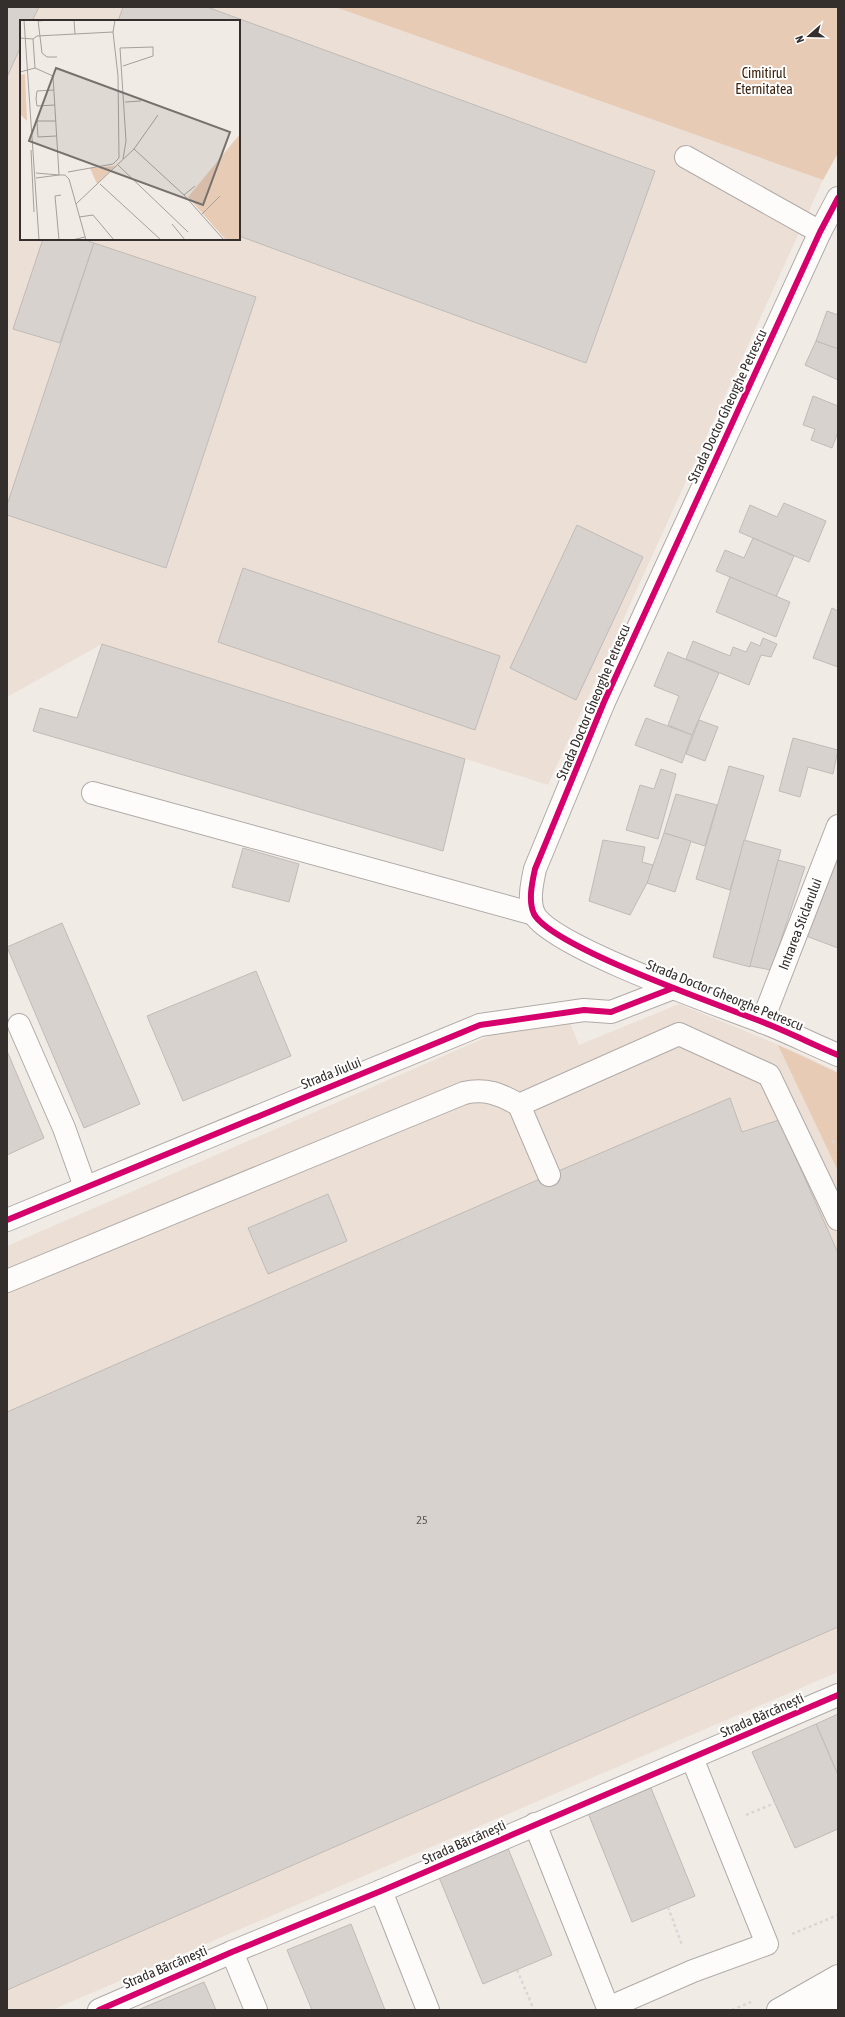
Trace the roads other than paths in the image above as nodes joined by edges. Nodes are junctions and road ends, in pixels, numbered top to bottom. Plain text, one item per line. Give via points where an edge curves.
1 (686, 157) dead end
2 (838, 198) edge
3 (820, 232) junction
4 (93, 793) dead end
5 (838, 826) edge
6 (534, 914) junction
7 (673, 988) junction
8 (762, 1022) junction
9 (19, 1025) dead end
10 (838, 1055) edge
11 (519, 1106) junction
12 (549, 1175) dead end
13 (85, 1187) junction
14 (838, 1219) edge
15 (7, 1220) edge
16 (7, 1281) edge
17 (838, 1694) edge
18 (692, 1758) junction
19 (535, 1824) junction
20 (381, 1891) junction
21 (232, 1952) junction
22 (838, 1976) edge
23 (838, 1998) edge
24 (99, 2010) edge
25 (256, 2010) edge
26 (428, 2010) edge
27 (778, 2010) edge
28 (798, 2010) edge

1 - 3 street
2 - 3 street, Strada Doctor Gheorghe Petrescu
3 - 6 street, Strada Doctor Gheorghe Petrescu via 604,702 535,869 531,892
4 - 6 street
5 - 8 street, Intrarea Sticlarului
6 - 7 street, Strada Doctor Gheorghe Petrescu via 547,928 578,946
7 - 8 street, Strada Doctor Gheorghe Petrescu
7 - 13 street, Strada Jiului via 611,1012 584,1010 480,1025
8 - 10 street, Strada Doctor Gheorghe Petrescu
9 - 13 street via 64,1128
11 - 12 street
11 - 14 street via 679,1034 769,1075
11 - 16 street via 506,1097 478,1089 464,1093
13 - 15 street, Strada Jiului
17 - 18 street, Strada Bărcănești
18 - 19 street, Strada Bărcănești
18 - 19 street via 767,1944 693,1971 608,2008
19 - 20 street, Strada Bărcănești
20 - 21 street, Strada Bărcănești
20 - 26 street
21 - 24 street, Strada Bărcănești
21 - 25 street
22 - 27 street
23 - 28 street

